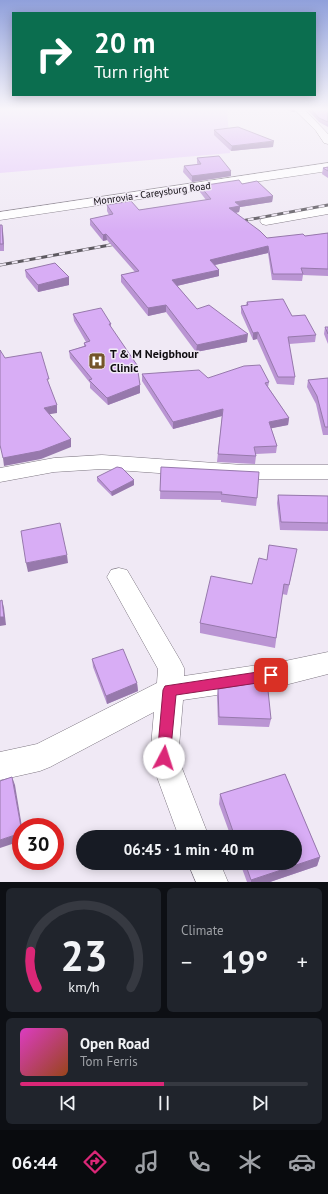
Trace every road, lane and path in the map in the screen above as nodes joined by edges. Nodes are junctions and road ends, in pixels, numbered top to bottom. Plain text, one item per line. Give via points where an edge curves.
1 (328, 167) edge
2 (328, 210) edge
3 (0, 216) edge
4 (266, 221) dead end
5 (328, 472) edge
6 (0, 475) edge
7 (119, 577) dead end
8 (328, 663) edge
9 (170, 690) junction
10 (0, 766) edge
11 (191, 830) edge
12 (207, 870) edge
13 (212, 882) edge

1 - 3 main road, Monrovia - Careysburg Road
2 - 4 street
5 - 6 street via 243,472 102,462 54,465
7 - 9 street via 170,668
8 - 9 street via 285,673
9 - 10 street via 40,757
9 - 11 street via 164,758
12 - 13 street

